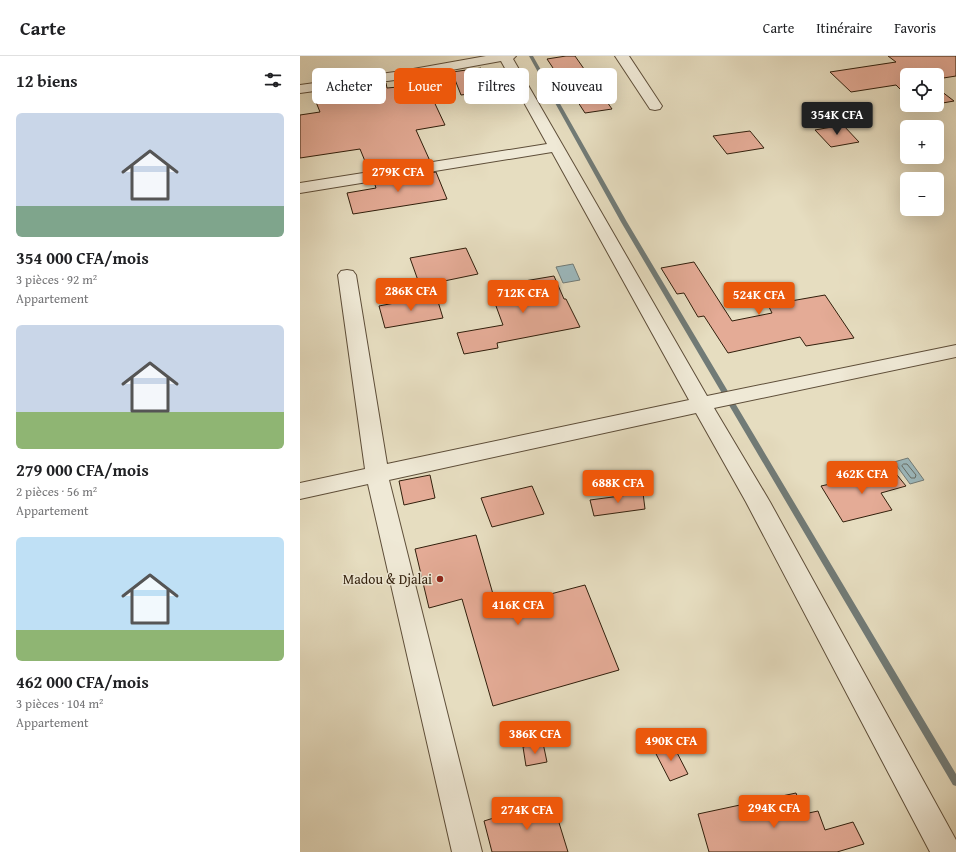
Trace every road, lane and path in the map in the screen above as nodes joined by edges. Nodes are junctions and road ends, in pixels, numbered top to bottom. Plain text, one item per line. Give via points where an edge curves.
1 (505, 56) edge
2 (509, 56) edge
3 (622, 56) edge
4 (300, 89) edge
5 (655, 106) dead end
6 (556, 147) junction
7 (300, 188) edge
8 (347, 274) dead end
9 (956, 351) edge
10 (702, 404) junction
11 (377, 475) junction
12 (300, 491) edge
13 (467, 852) edge
14 (946, 852) edge

1 - 2 street
1 - 4 street via 402,75
1 - 6 street
3 - 5 street
6 - 7 street
6 - 10 street
8 - 11 street
9 - 10 street
10 - 11 street
10 - 14 street via 758,502
11 - 12 street
11 - 13 street

